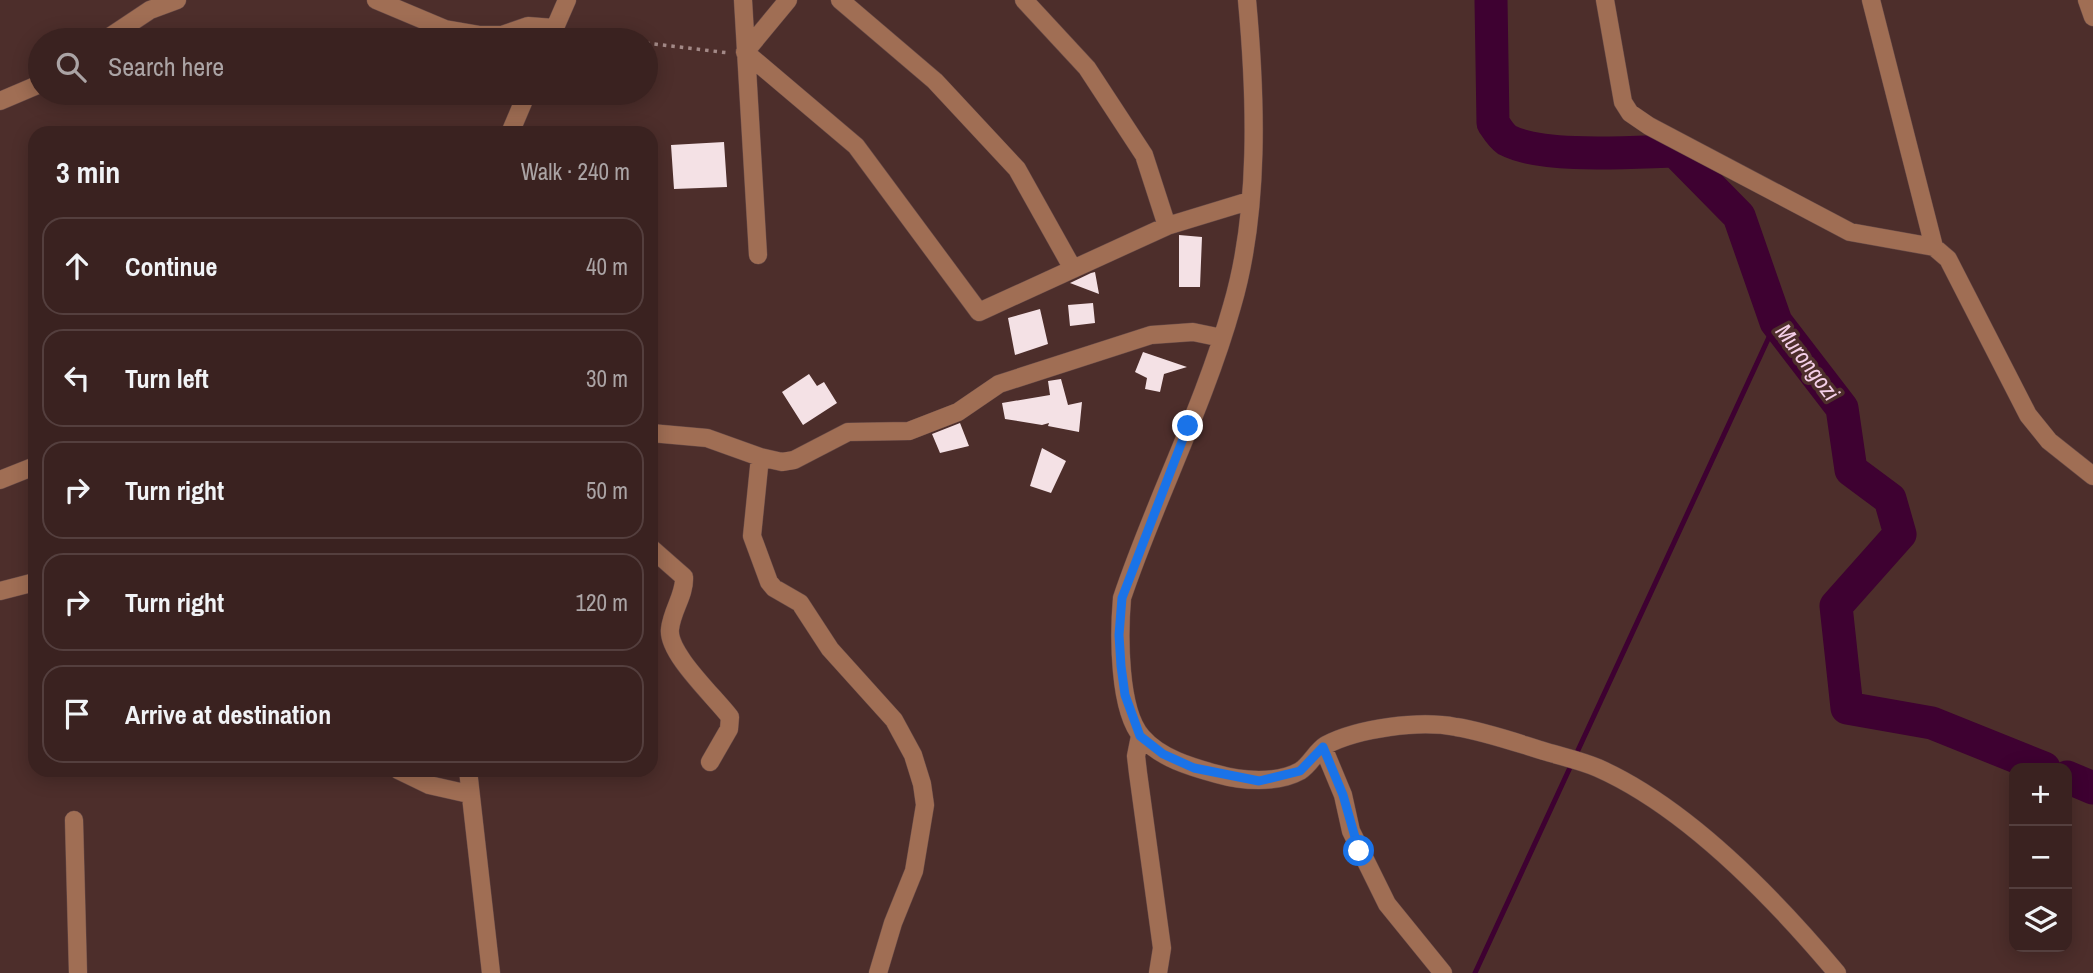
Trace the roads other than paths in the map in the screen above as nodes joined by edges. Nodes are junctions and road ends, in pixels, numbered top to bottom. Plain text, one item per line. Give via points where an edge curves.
1 (177, 0) edge
2 (376, 0) edge
3 (566, 0) edge
4 (743, 0) edge
5 (788, 0) edge
6 (840, 0) edge
7 (1024, 0) edge
8 (1247, 0) edge
9 (1605, 0) edge
10 (1871, 0) edge
11 (2087, 0) edge
12 (2093, 17) edge
13 (123, 28) edge
14 (443, 28) edge
15 (554, 28) edge
16 (745, 52) junction
17 (28, 89) edge
18 (0, 101) edge
19 (522, 105) edge
20 (513, 126) edge
21 (1249, 201) junction
22 (1167, 226) junction
23 (1934, 247) junction
24 (758, 255) dead end
25 (1073, 269) junction
26 (1222, 338) junction
27 (658, 434) edge
28 (760, 457) junction
29 (28, 469) edge
30 (2093, 477) edge
31 (0, 480) edge
32 (658, 554) edge
33 (28, 584) edge
34 (0, 591) edge
35 (1140, 736) junction
36 (1323, 747) junction
37 (710, 762) dead end
38 (412, 777) edge
39 (468, 777) edge
40 (469, 793) junction
41 (74, 820) dead end
42 (78, 973) edge
43 (491, 973) edge
44 (878, 973) edge
45 (1158, 973) edge
46 (1443, 973) edge
47 (1837, 973) edge

1 - 13 street via 150,10
2 - 14 street
3 - 15 street
4 - 16 street
5 - 16 street
6 - 25 street via 935,81 1017,169
7 - 22 street via 1087,68 1144,155
8 - 21 street via 1255,81
9 - 23 street via 1623,102 1630,113 1850,232
10 - 23 street
11 - 12 street
16 - 24 street
16 - 25 street via 856,146 979,312
17 - 18 street
19 - 20 street
21 - 22 street
21 - 26 street via 1241,267
22 - 25 street
23 - 30 street via 1953,267 2028,415 2049,440
26 - 28 street via 1194,332 1151,335 999,384 958,412 909,431 848,432 794,460
26 - 35 street via 1122,598 1121,666 1125,695
27 - 28 street via 707,438
28 - 44 street via 752,536 769,582 800,603 830,649 894,720 922,784 925,805 914,872
29 - 31 street
32 - 37 street via 684,577 685,586 671,621 671,644 730,717 729,729
33 - 34 street
35 - 36 street via 1163,754 1194,768 1259,781 1300,771
35 - 45 street via 1136,756 1162,948
36 - 46 street via 1343,795 1351,831 1387,904
36 - 47 street via 1386,727 1452,726 1597,768 1668,807 1778,904
38 - 40 street
39 - 40 street
40 - 43 street
41 - 42 street

